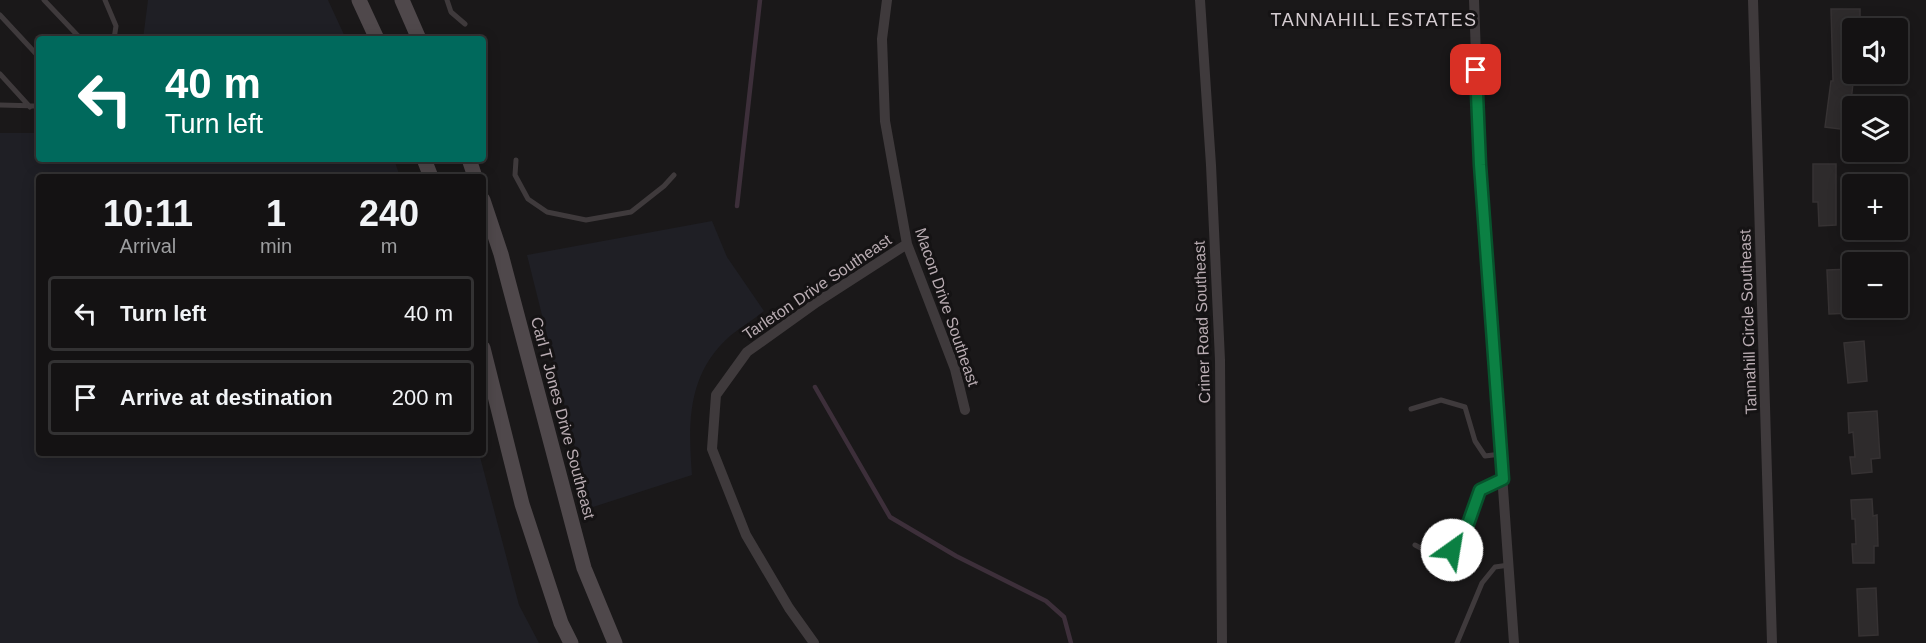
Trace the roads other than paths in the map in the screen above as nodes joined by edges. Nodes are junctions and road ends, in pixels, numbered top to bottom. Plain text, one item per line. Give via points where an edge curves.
1 (44, 0) edge
2 (105, 0) edge
3 (359, 0) edge
4 (402, 0) edge
5 (447, 0) edge
6 (887, 0) edge
7 (1200, 0) edge
8 (1474, 0) edge
9 (1753, 0) edge
10 (0, 15) edge
11 (465, 24) dead end
12 (78, 36) edge
13 (114, 36) edge
14 (376, 36) edge
15 (418, 36) edge
16 (36, 54) edge
17 (0, 74) edge
18 (0, 105) edge
19 (36, 106) edge
20 (30, 107) junction
21 (516, 160) dead end
22 (674, 175) dead end
23 (486, 209) edge
24 (907, 244) junction
25 (486, 360) edge
26 (1411, 409) dead end
27 (965, 410) dead end
28 (1501, 454) junction
29 (1503, 479) junction
30 (1415, 545) dead end
31 (1509, 565) junction
32 (571, 643) edge
33 (615, 643) edge
34 (814, 643) edge
35 (1222, 643) edge
36 (1457, 643) edge
37 (1514, 643) edge
38 (1772, 643) edge

1 - 12 lane
2 - 13 lane via 116,26
3 - 14 main road
4 - 15 main road
5 - 11 lane via 451,12
6 - 24 street, Macon Drive Southeast via 882,39 885,121
7 - 35 street, Criner Road Southeast via 1220,360
8 - 28 street via 1480,165
9 - 38 street, Tannahill Circle Southeast
10 - 16 lane
17 - 20 lane
18 - 20 lane
19 - 20 lane
21 - 22 lane via 514,175 528,199 547,212 586,220 631,212
23 - 33 main road, Carl T Jones Drive Southeast via 584,568
24 - 27 street, Macon Drive Southeast via 955,369
24 - 34 street, Tarleton Drive Southeast via 747,352 716,394 712,449 746,535
25 - 32 main road via 522,504
26 - 28 lane via 1442,400 1466,407 1475,441 1485,456
28 - 29 street
29 - 30 lane via 1480,490 1463,538 1452,550 1432,554
29 - 31 street
31 - 36 lane via 1495,567 1482,583
31 - 37 street

